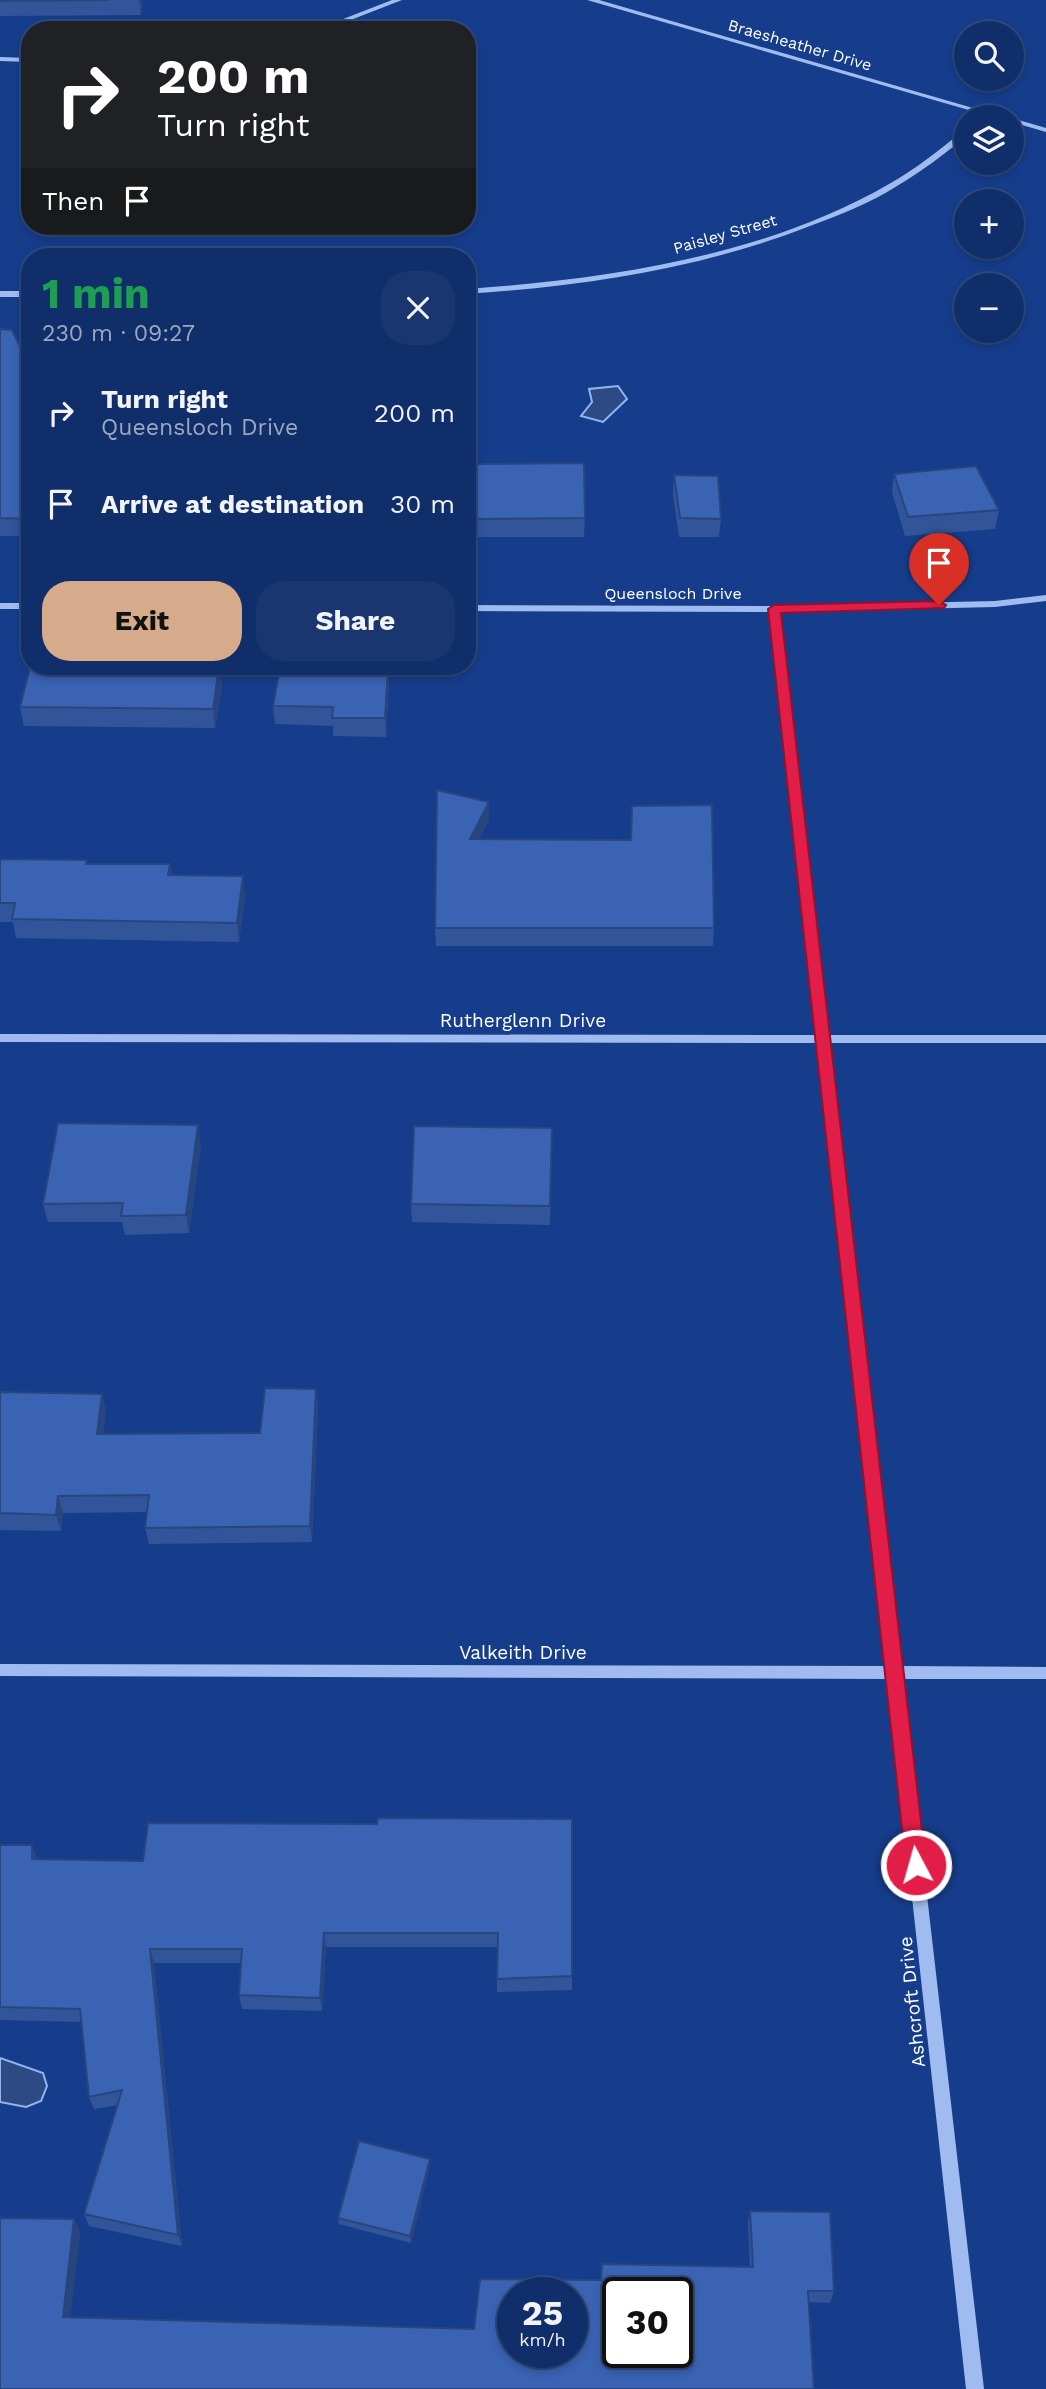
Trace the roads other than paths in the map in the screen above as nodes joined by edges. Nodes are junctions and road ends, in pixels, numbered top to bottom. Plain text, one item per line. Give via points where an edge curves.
1 (398, 0) edge
2 (591, 0) edge
3 (342, 21) edge
4 (0, 60) edge
5 (21, 60) edge
6 (954, 106) edge
7 (1024, 124) edge
8 (1046, 130) edge
9 (954, 142) edge
10 (476, 292) edge
11 (0, 293) edge
12 (21, 294) edge
13 (1046, 598) edge
14 (0, 606) edge
15 (21, 606) edge
16 (476, 608) edge
17 (774, 609) junction
18 (0, 1038) edge
19 (822, 1038) junction
20 (1046, 1039) edge
21 (0, 1670) edge
22 (894, 1672) junction
23 (1046, 1673) edge
24 (975, 2389) edge

1 - 3 street
2 - 6 street, Braesheather Drive
4 - 5 street
7 - 8 street
9 - 10 street, Paisley Street via 884,191 765,239 622,275
11 - 12 street
13 - 17 street, Queensloch Drive via 995,604
14 - 15 street
16 - 17 street, Queensloch Drive
17 - 19 street, Ashcroft Drive
18 - 19 street, Rutherglenn Drive
19 - 20 street, Rutherglenn Drive
19 - 22 street, Ashcroft Drive
21 - 22 street, Valkeith Drive
22 - 23 street, Valkeith Drive
22 - 24 street, Ashcroft Drive

